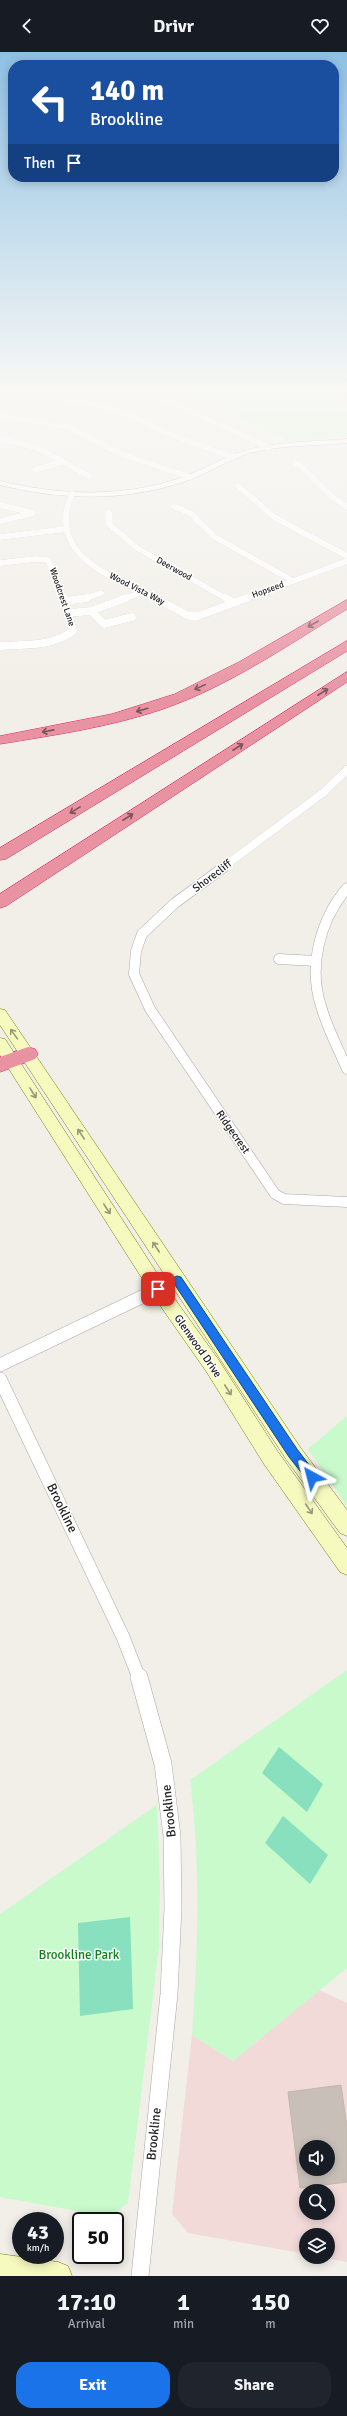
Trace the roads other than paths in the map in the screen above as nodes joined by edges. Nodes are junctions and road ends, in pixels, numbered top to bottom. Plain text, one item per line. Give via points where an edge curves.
1 (71, 496) edge
2 (249, 496) edge
3 (331, 496) edge
4 (0, 505) edge
5 (174, 506) dead end
6 (347, 507) edge
7 (109, 513) dead end
8 (0, 522) edge
9 (67, 527) junction
10 (0, 536) edge
11 (347, 556) edge
12 (347, 561) edge
13 (0, 563) edge
14 (293, 581) junction
15 (101, 592) dead end
16 (142, 592) junction
17 (65, 601) junction
18 (233, 602) junction
19 (347, 604) edge
20 (91, 611) junction
21 (69, 613) junction
22 (132, 616) dead end
23 (189, 616) joint
24 (347, 632) edge
25 (347, 645) edge
26 (0, 646) edge
27 (347, 676) edge
28 (0, 740) edge
29 (347, 770) edge
30 (133, 775) junction
31 (95, 838) junction
32 (0, 855) edge
33 (347, 888) edge
34 (0, 895) edge
35 (0, 902) edge
36 (279, 959) dead end
37 (316, 961) junction
38 (150, 1009) joint
39 (0, 1014) edge
40 (0, 1043) edge
41 (13, 1060) edge
42 (347, 1068) edge
43 (347, 1202) edge
44 (177, 1280) junction
45 (158, 1289) junction
46 (0, 1365) edge
47 (0, 1379) edge
48 (347, 1526) edge
49 (347, 1566) edge
50 (0, 2268) edge
51 (58, 2276) edge
52 (140, 2276) edge

1 - 9 street via 66,513
2 - 11 street via 274,517
3 - 6 street
4 - 8 street via 33,513
5 - 14 street via 191,514 215,537
7 - 18 street, Deerwood via 109,524 137,548
9 - 10 street
9 - 16 street, Wood Vista Way via 71,540 86,559 115,580
12 - 14 street, Hopseed
13 - 17 street, Woodcrest Lane via 48,560
14 - 18 street, Hopseed
15 - 17 street via 81,600
16 - 20 street
16 - 23 street, Wood Vista Way
17 - 21 street, Woodcrest Lane
18 - 23 street, Hopseed via 198,616
19 -> 28 highway via 235,669 179,697 110,719
20 - 21 street
20 - 22 street via 104,624
21 - 26 street, Woodcrest Lane via 73,629 70,635 48,642
24 - 30 highway
25 - 30 highway
31 -> 27 highway
29 - 38 street, Shorecliff via 324,792 175,903 142,934 136,951 134,974
30 -> 32 highway
31 - 34 highway
31 - 35 highway
33 - 37 street via 327,920 319,940
36 - 37 street
37 - 42 street via 317,996 325,1021
38 - 43 street, Ridgecrest via 275,1194 284,1199
41 -> 39 main road, Glenwood Drive
40 - 41 main road, Glenwood Drive
44 -> 41 main road, Glenwood Drive
41 -> 45 main road, Glenwood Drive
44 - 45 street
44 - 48 main road, Glenwood Drive via 293,1453
45 - 46 street
45 -> 49 main road, Glenwood Drive
47 - 52 street, Brookline via 123,1637 144,1689 164,1764 172,1836 173,1908 169,1994
50 - 51 main road

